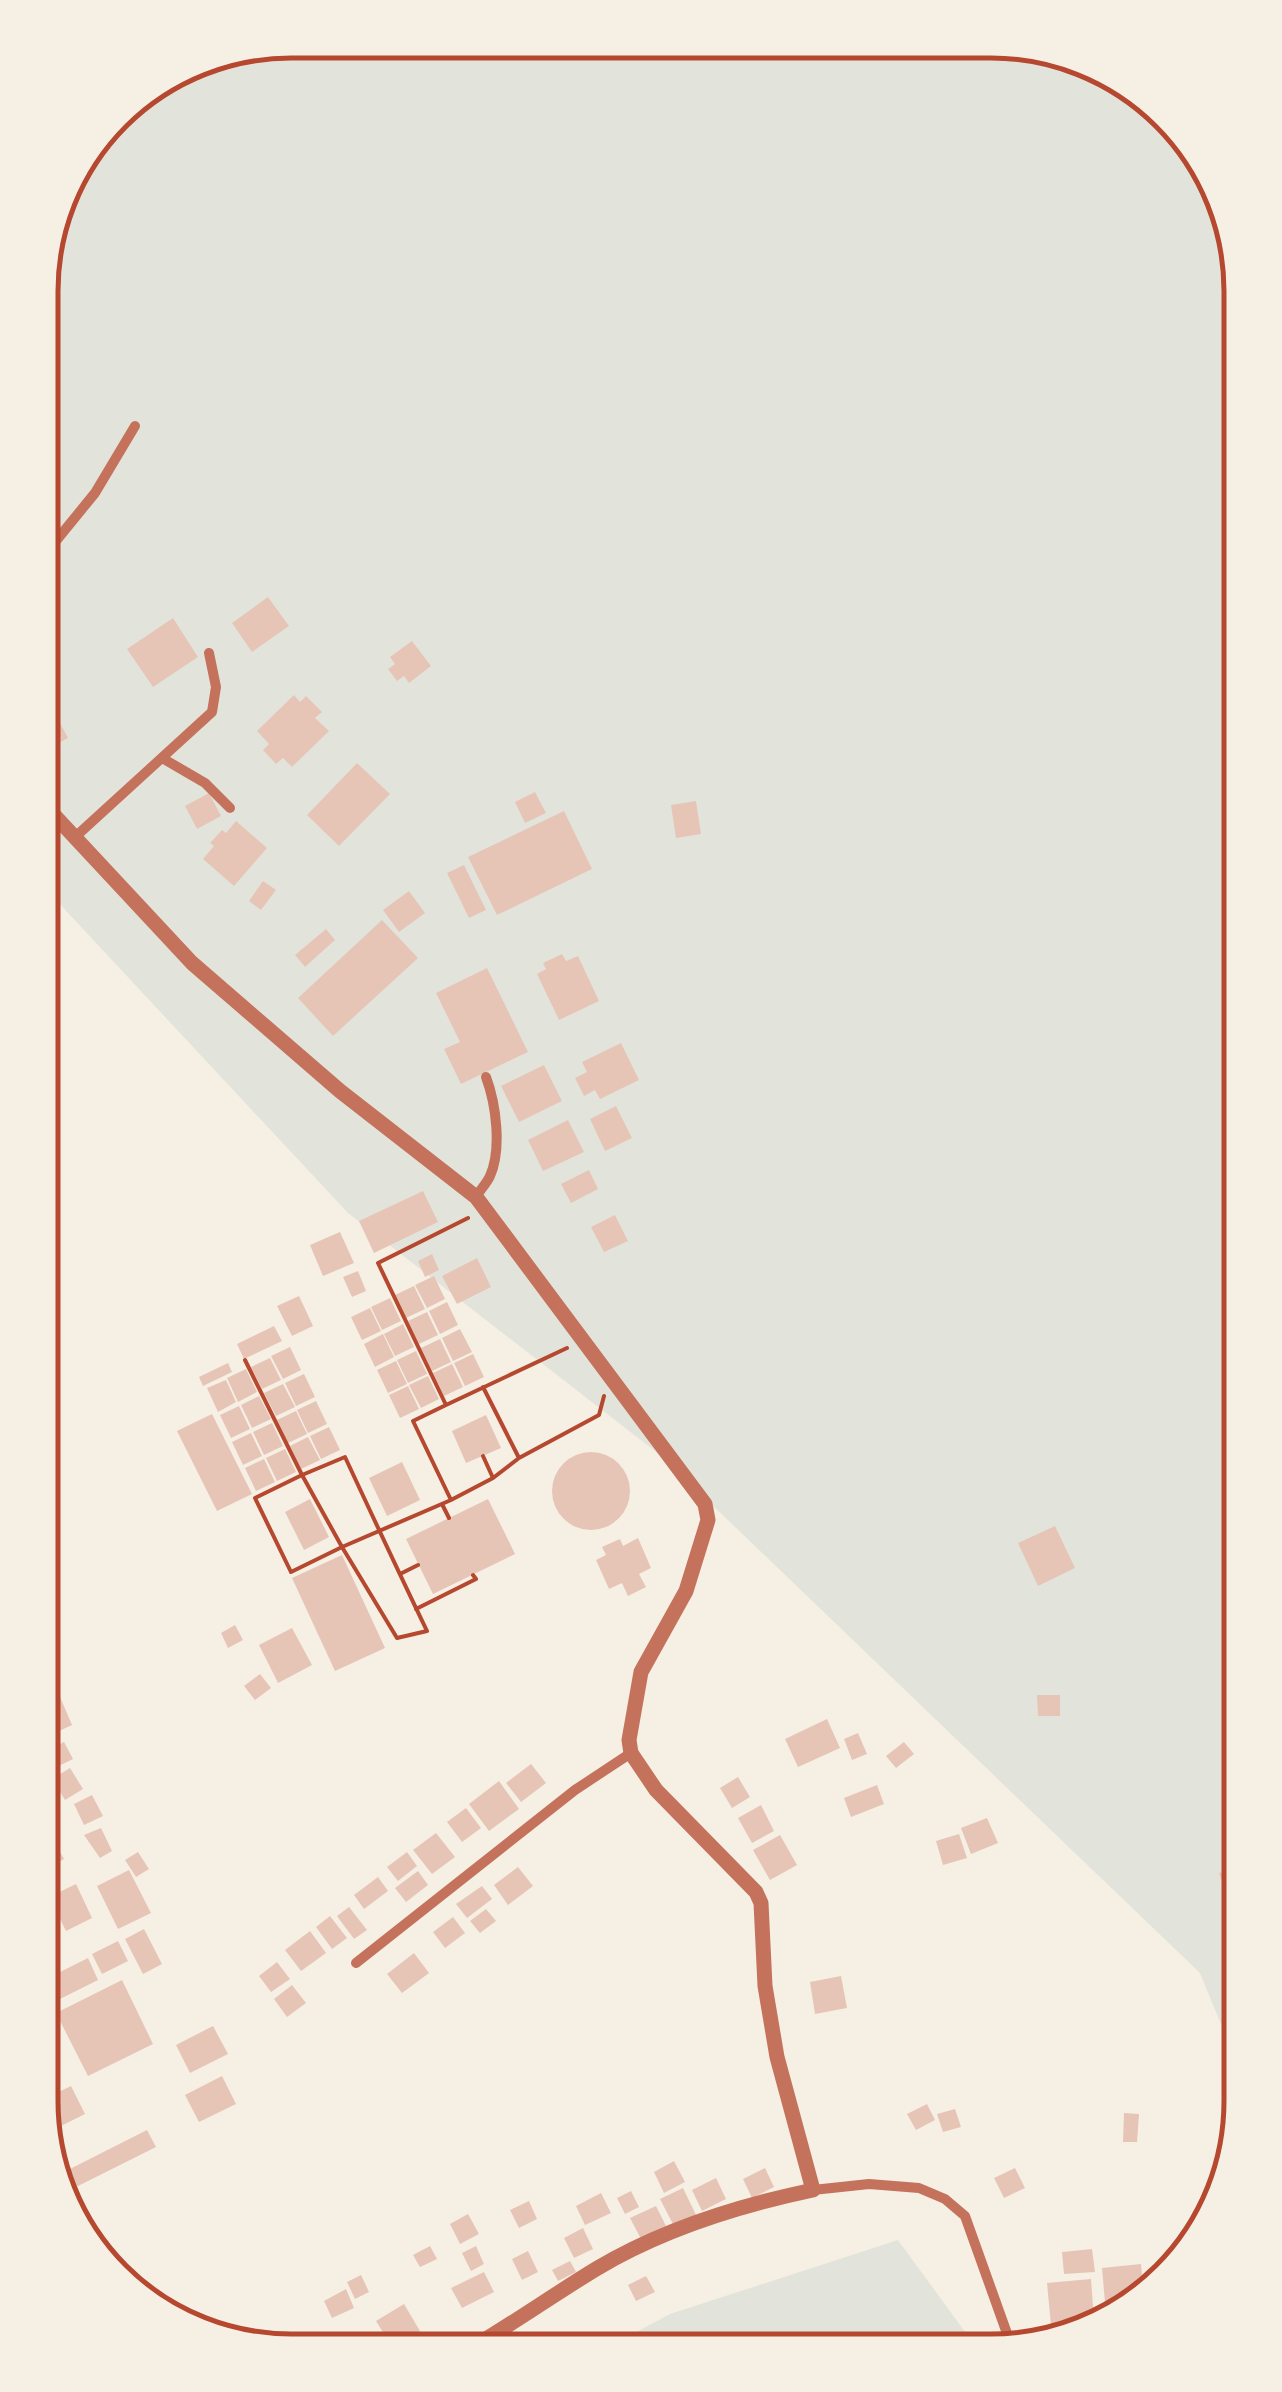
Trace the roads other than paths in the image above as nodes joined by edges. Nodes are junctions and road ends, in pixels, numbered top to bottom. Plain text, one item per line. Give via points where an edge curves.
1 (135, 426) dead end
2 (58, 539) edge
3 (209, 653) dead end
4 (162, 758) junction
5 (230, 808) dead end
6 (58, 820) edge
7 (74, 838) junction
8 (486, 1077) dead end
9 (476, 1196) junction
10 (631, 1753) junction
11 (356, 1963) dead end
12 (812, 2190) junction
13 (494, 2334) edge
14 (1007, 2334) edge

1 - 2 street via 95,494
3 - 4 street via 216,688 212,712
4 - 5 street via 205,783
4 - 7 street
6 - 7 street
7 - 9 street via 192,963 340,1091
8 - 9 street via 496,1150
9 - 10 street via 706,1504 705,1536 686,1591 641,1672
10 - 11 street
10 - 12 street via 656,1790 761,1902 776,2057
12 - 13 street via 682,2227 598,2268
12 - 14 street via 869,2184 918,2188 946,2199 964,2216

